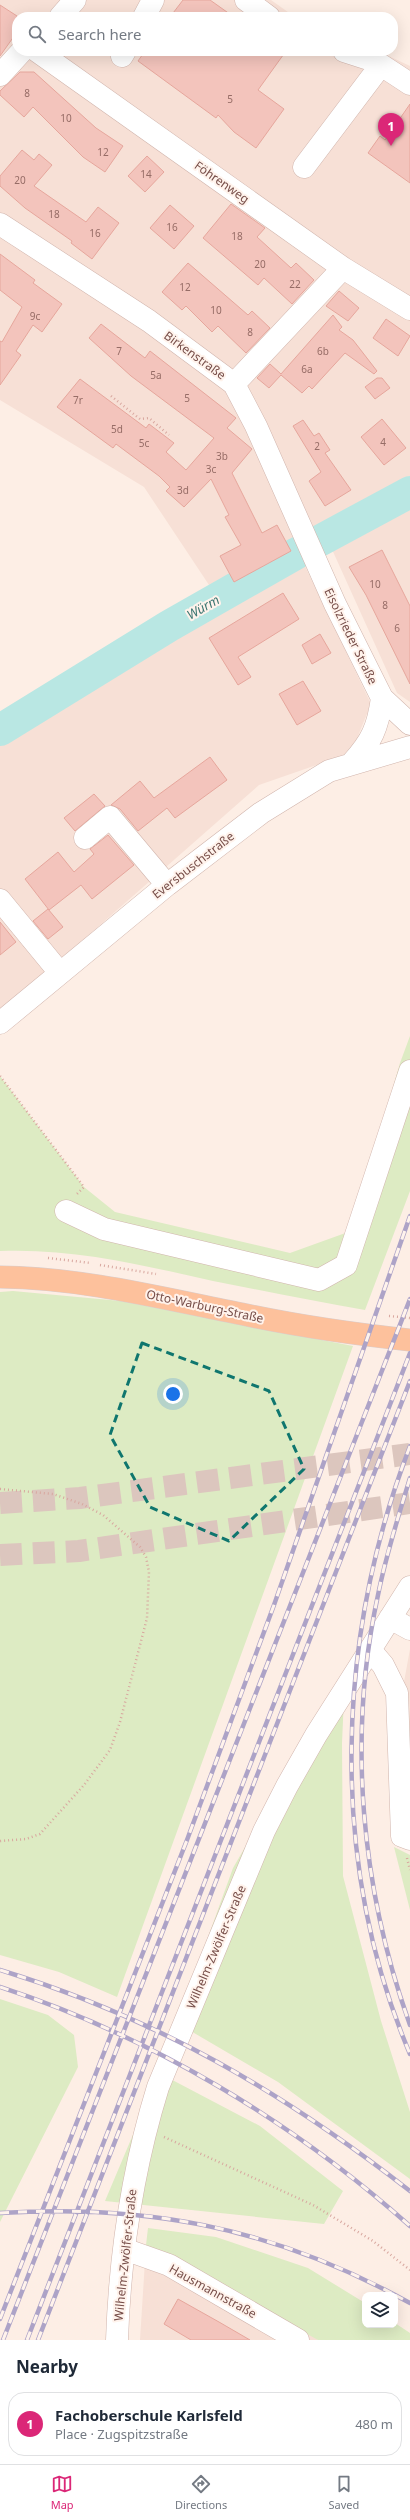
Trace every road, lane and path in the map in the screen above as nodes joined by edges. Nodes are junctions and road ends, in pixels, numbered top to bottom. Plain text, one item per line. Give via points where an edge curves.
1 (75, 0) edge
2 (153, 0) edge
3 (246, 0) edge
4 (64, 12) edge
5 (147, 12) edge
6 (262, 12) edge
7 (17, 56) edge
8 (44, 56) edge
9 (357, 56) edge
10 (381, 65) junction
11 (0, 74) edge
12 (410, 84) edge
13 (304, 166) dead end
14 (0, 224) edge
15 (343, 268) junction
16 (410, 309) edge
17 (234, 384) junction
18 (111, 396) dead end
19 (169, 435) dead end
20 (319, 570) joint
21 (382, 698) junction
22 (410, 724) edge
23 (410, 748) edge
24 (352, 763) junction
25 (85, 838) dead end
26 (167, 885) junction
27 (0, 900) edge
28 (60, 973) junction
29 (0, 1023) edge
30 (410, 1071) edge
31 (0, 1076) edge
32 (66, 1211) joint
33 (0, 1277) edge
34 (410, 1340) edge
35 (0, 1489) edge
36 (408, 1593) edge
37 (390, 1618) junction
38 (410, 1628) edge
39 (371, 1651) junction
40 (410, 1839) edge
41 (0, 1841) edge
42 (164, 2129) dead end
43 (162, 2137) junction
44 (160, 2144) dead end
45 (124, 2249) junction
46 (410, 2270) edge
47 (117, 2340) edge
48 (298, 2340) edge

1 - 4 street
2 - 5 street
3 - 6 street
7 - 11 street
8 - 15 street, Föhrenweg
9 - 10 street
10 - 12 street
10 - 13 street
14 - 17 street, Birkenstraße via 149,321
15 - 16 street, Föhrenweg
15 - 17 street
17 - 20 street, Birkenstraße via 264,443
18 - 19 path via 140,419 149,418
20 - 21 street, Eisolzrieder Straße
21 - 22 street, Eisolzrieder Straße
21 - 24 street, Eisolzrieder Straße via 379,721 368,745
23 - 24 street, Eversbuschstraße
24 - 26 street, Eversbuschstraße via 321,775 293,792 248,822
25 - 26 street via 110,817
26 - 28 street, Eversbuschstraße
27 - 28 street
28 - 29 street, Eversbuschstraße
30 - 32 street via 346,1265 319,1280 104,1229
31 - 32 path via 84,1187 67,1204
33 - 34 main road, Otto-Warburg-Straße via 38,1278 116,1287 347,1334
35 - 41 path via 53,1494 82,1504 103,1515 140,1547 146,1557 149,1578 147,1618 120,1722 110,1750 84,1785 40,1834 26,1839
36 - 37 street, Wilhelm-Zwölfer-Straße
37 - 38 street
37 - 39 street, Wilhelm-Zwölfer-Straße
39 - 40 street via 383,1665 397,1693 402,1836
39 - 45 street, Wilhelm-Zwölfer-Straße via 316,1735 264,1831 158,2087 132,2186
42 - 43 path
43 - 44 path
43 - 46 path via 313,2205 373,2240
45 - 47 street, Wilhelm-Zwölfer-Straße
45 - 48 street, Hausmannstraße via 169,2265

